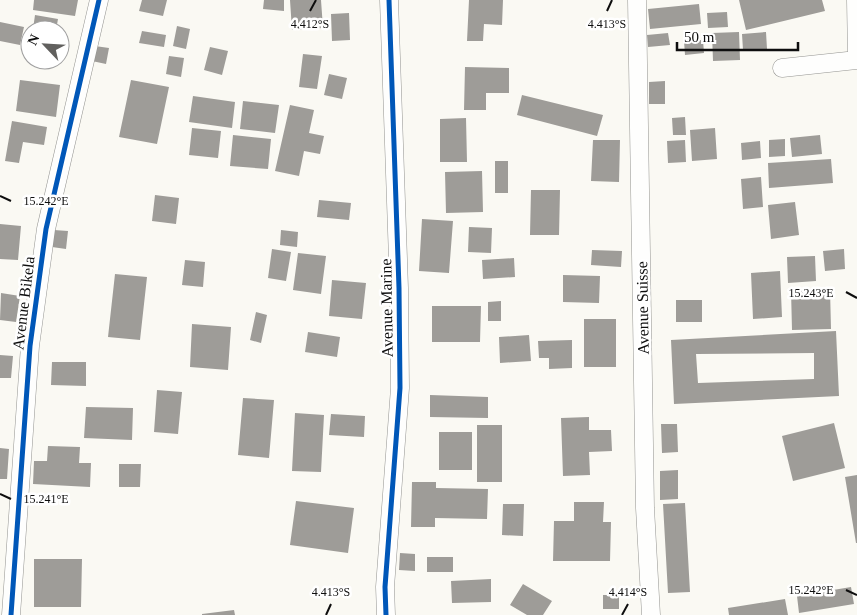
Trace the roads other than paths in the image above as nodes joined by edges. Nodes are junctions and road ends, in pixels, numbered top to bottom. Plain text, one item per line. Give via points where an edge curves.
1 (99, 0) edge
2 (389, 0) edge
3 (637, 0) edge
4 (856, 0) edge
5 (857, 59) edge
6 (782, 68) dead end
7 (11, 615) edge
8 (386, 615) edge
9 (651, 615) edge

1 - 7 street, Avenue Bikela via 46,229 30,346
2 - 8 street, Avenue Marine via 400,388 385,588
3 - 9 street, Avenue Suisse via 645,508
4 - 5 street
5 - 6 street

